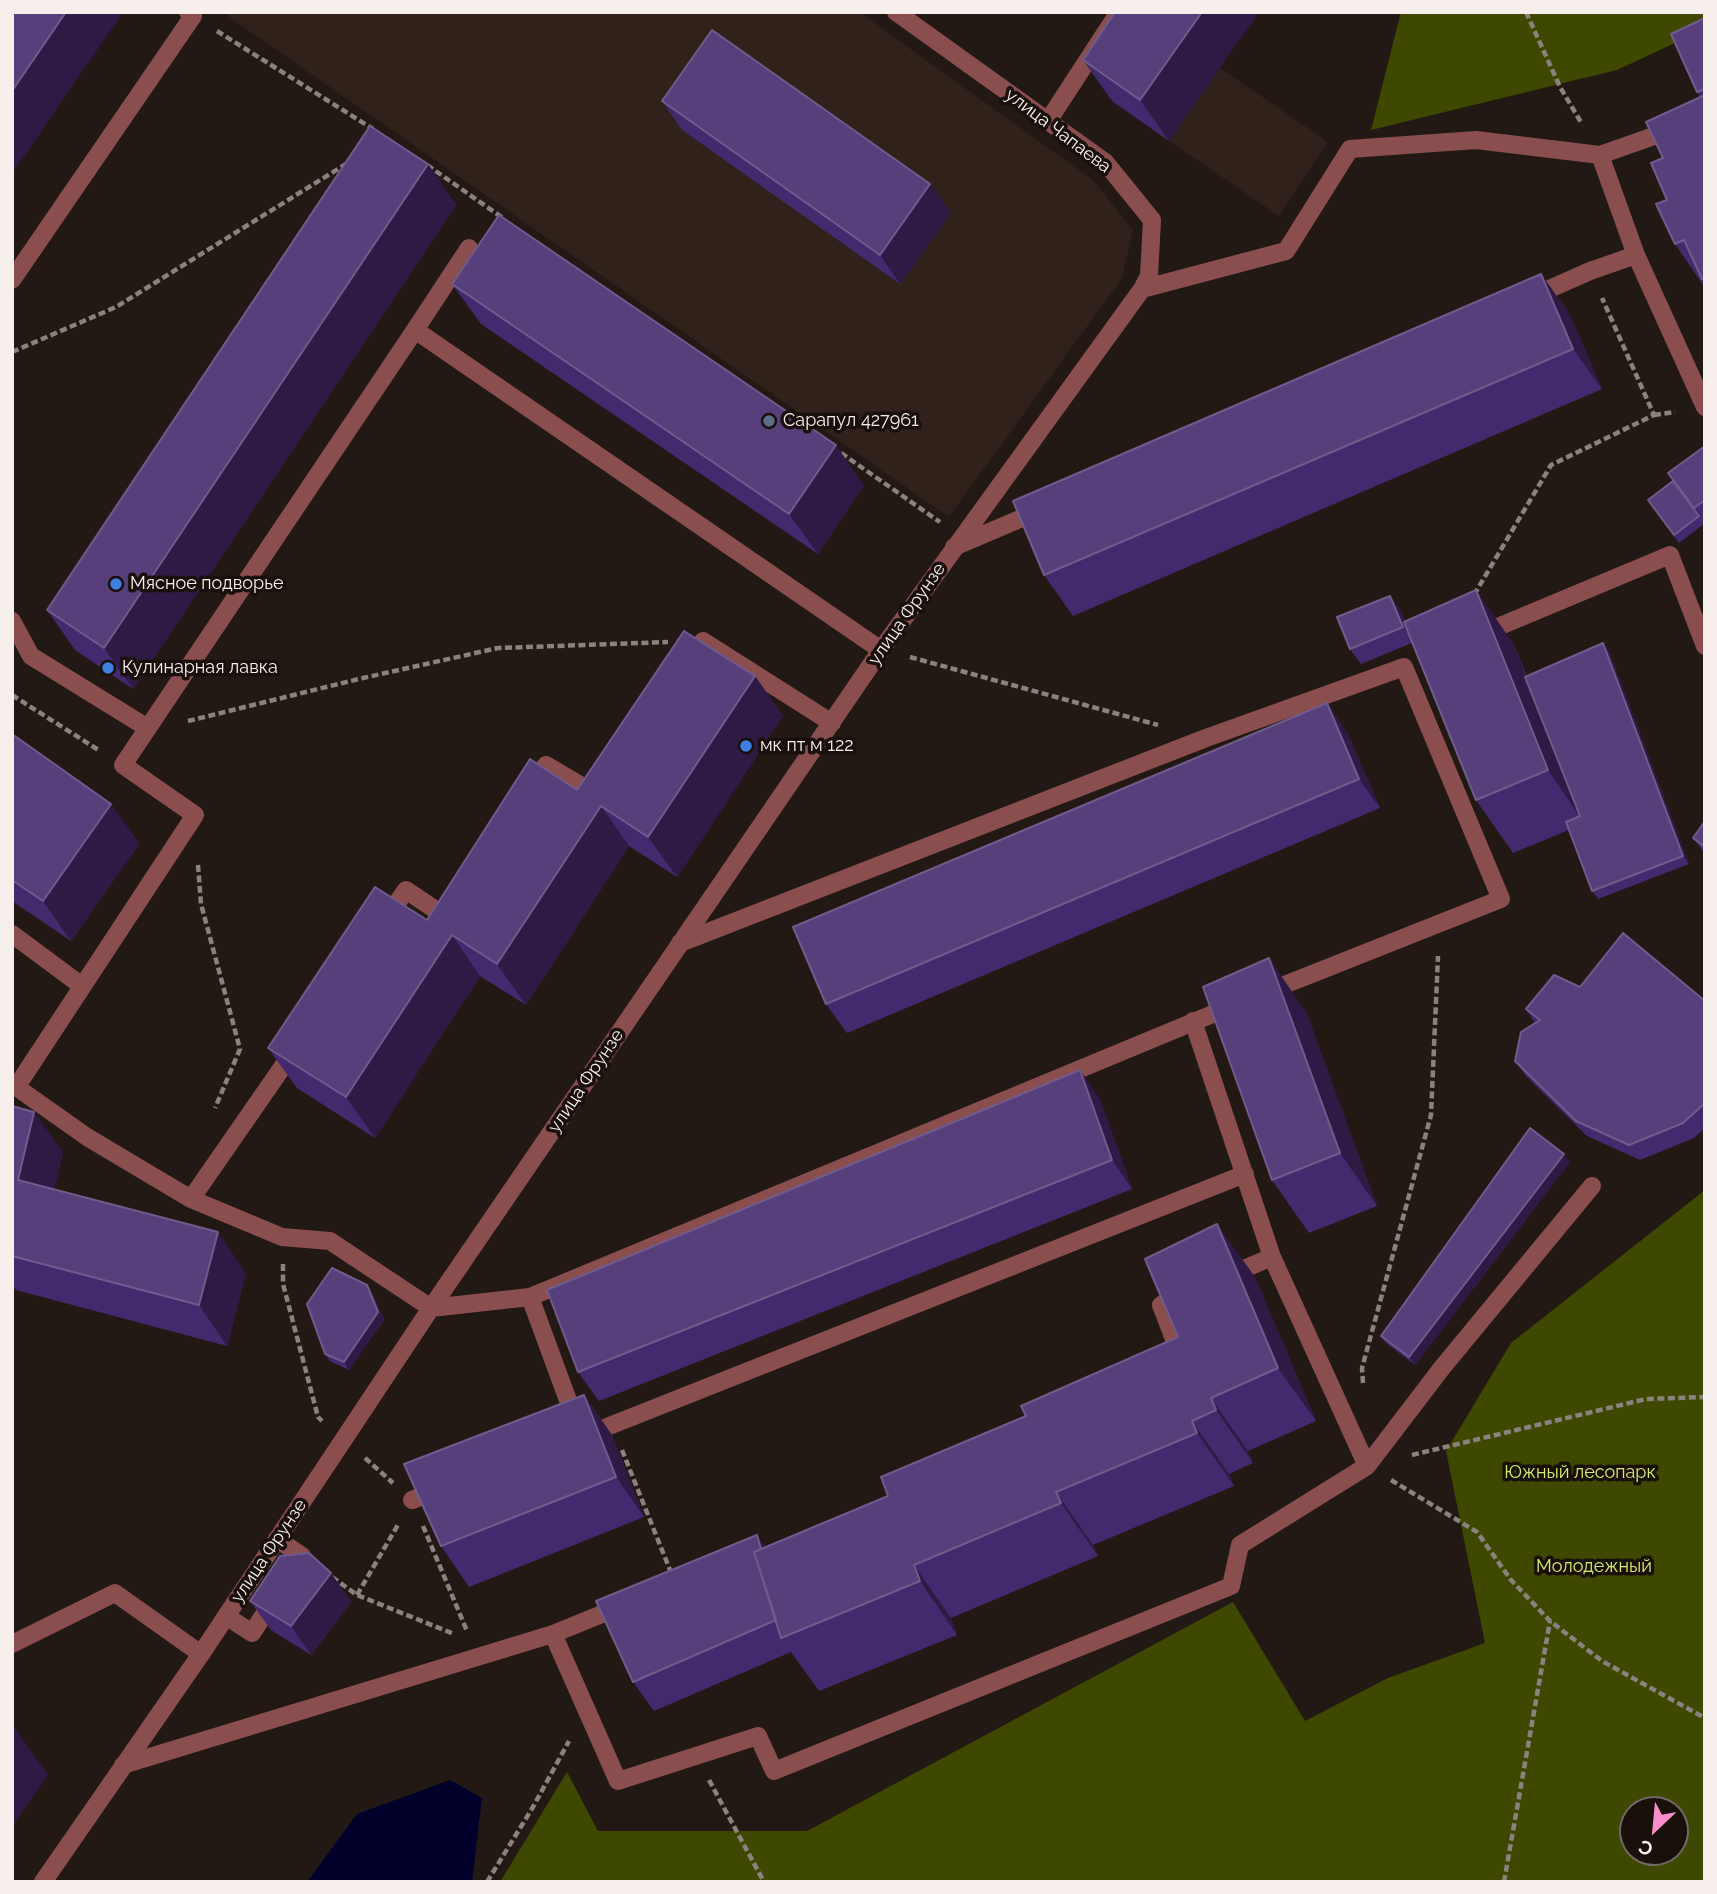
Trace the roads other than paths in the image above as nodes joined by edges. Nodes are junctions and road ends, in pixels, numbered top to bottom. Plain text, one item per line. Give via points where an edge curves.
1 (897, 12) edge
2 (1119, 12) edge
3 (191, 14) edge
4 (1705, 118) edge
5 (1048, 121) junction
6 (1600, 155) junction
7 (469, 248) dead end
8 (1636, 255) junction
9 (12, 280) edge
10 (1142, 289) junction
11 (1513, 304) edge
12 (415, 330) junction
13 (1705, 407) edge
14 (1055, 503) edge
15 (954, 547) junction
16 (12, 621) edge
17 (1467, 640) edge
18 (1705, 646) edge
19 (881, 650) junction
20 (680, 674) edge
21 (832, 723) junction
22 (146, 727) junction
23 (612, 773) edge
24 (523, 800) edge
25 (462, 893) edge
26 (12, 934) edge
27 (374, 936) edge
28 (680, 943) junction
29 (82, 986) junction
30 (1194, 1021) junction
31 (302, 1039) edge
32 (15, 1085) edge
33 (1245, 1174) junction
34 (1592, 1186) dead end
35 (191, 1199) junction
36 (1272, 1256) junction
37 (530, 1297) junction
38 (431, 1307) junction
39 (1189, 1381) edge
40 (1367, 1466) junction
41 (451, 1485) edge
42 (412, 1500) edge
43 (277, 1539) junction
44 (676, 1584) edge
45 (226, 1616) junction
46 (553, 1634) junction
47 (12, 1644) edge
48 (201, 1654) junction
49 (123, 1765) junction
50 (43, 1882) edge

1 - 5 street, улица Чапаева
2 - 5 street
3 - 9 street
4 - 6 street
5 - 10 street, улица Чапаева via 1105,162 1152,220 1149,276
6 - 8 street
6 - 10 street via 1476,140 1350,149 1286,251
7 - 12 street
8 - 11 street
8 - 13 street
10 - 15 street, улица Фрунзе
12 - 19 street
12 - 22 street
14 - 15 street
15 - 19 street, улица Фрунзе
16 - 22 street via 32,656
17 - 18 street via 1670,555
19 - 21 street, улица Фрунзе
20 - 21 street via 703,641
21 - 28 street, улица Фрунзе
22 - 29 street via 122,765 195,815
23 - 24 street via 597,795 546,765
25 - 27 street via 446,917 406,890
26 - 29 street
28 - 30 street via 1206,738 1410,664 1501,900
28 - 38 street, улица Фрунзе
29 - 32 street
30 - 33 street
30 - 37 street
31 - 35 street
32 - 35 street via 87,1137
33 - 36 street
33 - 37 street via 575,1440
34 - 40 street
35 - 38 street via 282,1237 330,1241
36 - 39 street via 1161,1305
36 - 40 street
37 - 38 street
38 - 43 street, улица Фрунзе
40 - 46 street via 1240,1545 1231,1586 774,1771 758,1737 618,1781
41 - 42 street
43 - 45 street, улица Фрунзе
43 - 45 street via 302,1556 252,1633
44 - 46 street
45 - 48 street, улица Фрунзе
46 - 49 street
47 - 48 street via 115,1593
48 - 49 street, улица Фрунзе
49 - 50 street, улица Фрунзе

